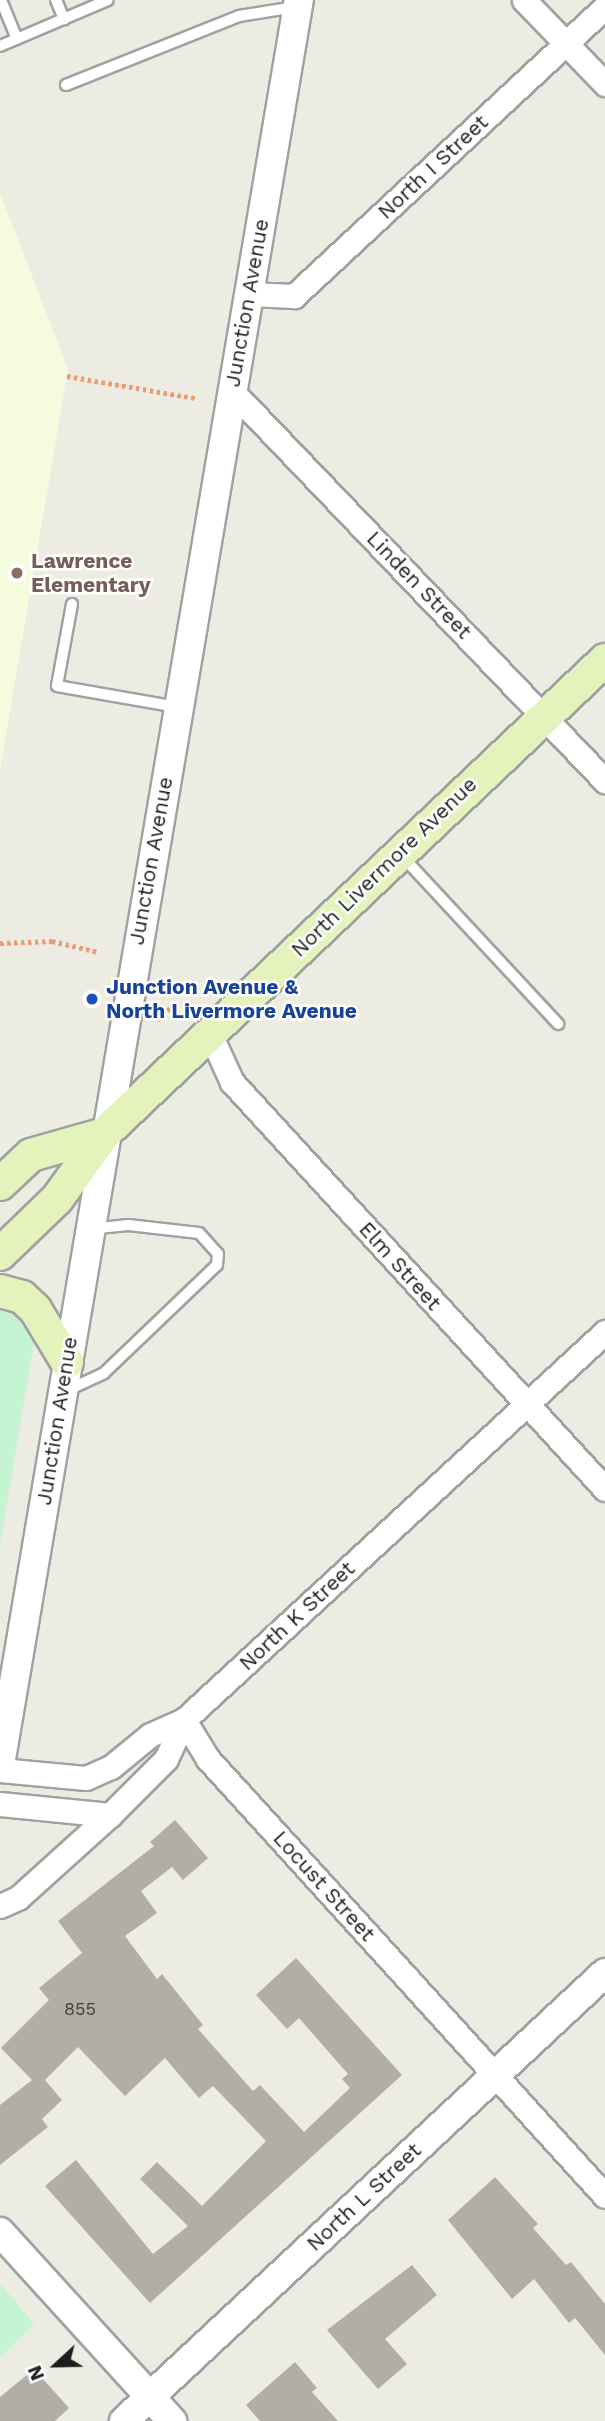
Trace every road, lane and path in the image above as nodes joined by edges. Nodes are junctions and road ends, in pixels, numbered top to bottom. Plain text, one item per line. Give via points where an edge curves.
1 (1, 0) edge
2 (56, 0) edge
3 (108, 0) edge
4 (524, 0) edge
5 (299, 3) edge
6 (605, 7) edge
7 (64, 19) junction
8 (17, 39) junction
9 (566, 43) junction
10 (0, 47) edge
11 (605, 84) edge
12 (66, 85) dead end
13 (249, 294) junction
14 (67, 376) dead end
15 (232, 391) junction
16 (195, 398) dead end
17 (72, 604) dead end
18 (605, 660) edge
19 (177, 707) junction
20 (544, 714) junction
21 (605, 781) edge
22 (399, 852) junction
23 (0, 943) edge
24 (98, 953) dead end
25 (177, 1002) dead end
26 (157, 1020) dead end
27 (558, 1024) dead end
28 (209, 1034) junction
29 (104, 1133) junction
30 (0, 1184) edge
31 (89, 1230) junction
32 (0, 1254) edge
33 (0, 1291) edge
34 (605, 1332) edge
35 (65, 1377) junction
36 (526, 1405) junction
37 (605, 1489) edge
38 (184, 1720) junction
39 (0, 1768) edge
40 (0, 1804) edge
41 (110, 1815) junction
42 (0, 1906) edge
43 (605, 1973) edge
44 (496, 2074) junction
45 (605, 2196) edge
46 (0, 2232) edge
47 (150, 2397) junction
48 (124, 2421) edge
49 (172, 2421) edge

1 - 8 lane
2 - 7 lane
3 - 7 lane
4 - 9 street
5 - 12 lane via 239,16
5 - 13 street, Junction Avenue
6 - 9 street, North I Street
7 - 8 lane
8 - 10 lane
9 - 11 street
9 - 13 street, North I Street via 294,296
13 - 15 street, Junction Avenue
14 - 16 path
15 - 19 street, Junction Avenue
15 - 20 street, Linden Street
17 - 19 lane via 57,686
18 - 20 main road, North Livermore Avenue
19 - 29 street, Junction Avenue
20 - 21 street, Linden Street
20 - 22 main road, North Livermore Avenue
22 - 27 lane
22 - 28 main road, North Livermore Avenue
23 - 24 path via 52,942
25 - 26 path
28 - 29 main road, North Livermore Avenue
28 - 36 street, Elm Street via 232,1082
29 - 30 main road, North Livermore Avenue via 31,1155
29 - 31 street, Junction Avenue
29 - 32 main road, North Livermore Avenue via 57,1199
31 - 35 street, Junction Avenue
31 - 35 lane via 128,1225 199,1233 218,1254 216,1265 104,1373
33 - 35 main road via 22,1297 36,1309
34 - 36 street, North K Street
35 - 39 street, Junction Avenue
36 - 37 street, Elm Street
36 - 38 street, North K Street
38 - 39 street via 150,1735 111,1767 86,1778
38 - 41 street, North K Street via 166,1759
38 - 44 street, Locust Street via 208,1759
40 - 41 street
41 - 42 street, North K Street via 18,1898
43 - 44 street, North L Street
44 - 45 street, Locust Street
44 - 47 street, North L Street
46 - 47 street
47 - 48 street, North L Street
47 - 49 street

